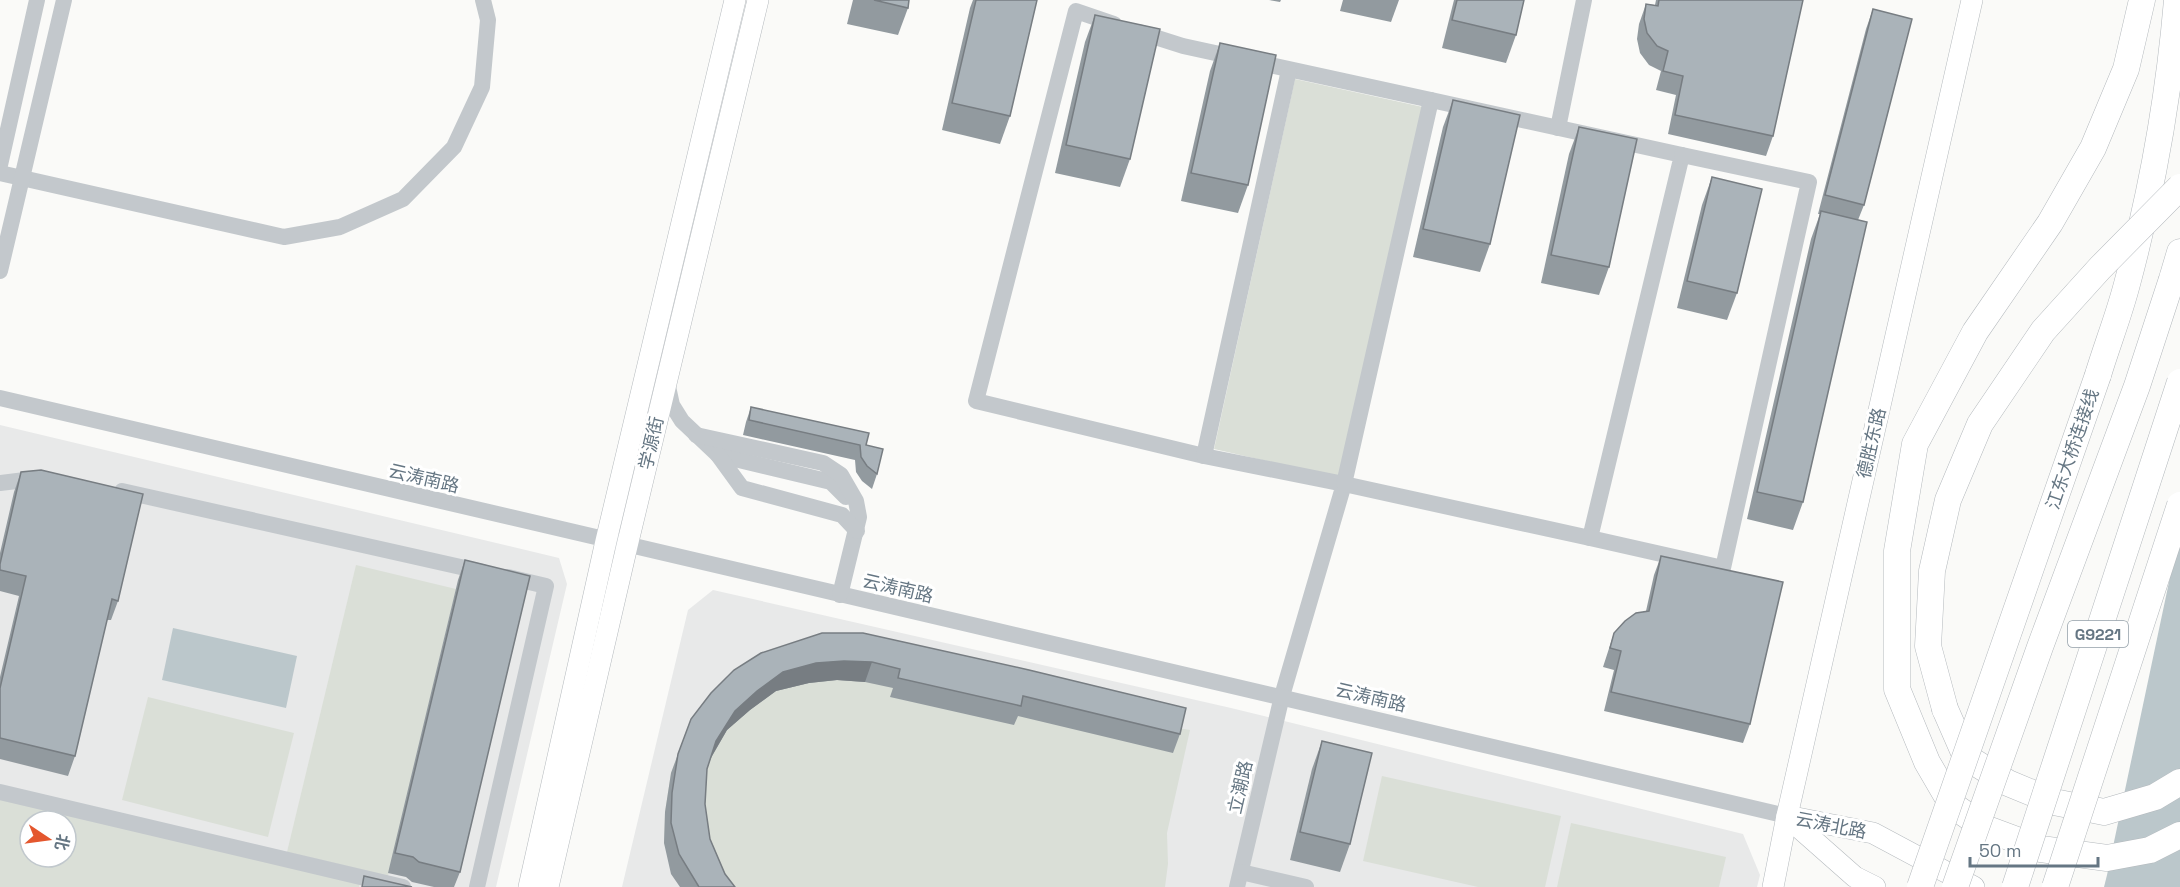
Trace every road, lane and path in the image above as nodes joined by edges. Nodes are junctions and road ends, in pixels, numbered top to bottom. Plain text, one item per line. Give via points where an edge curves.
1 (37, 0) edge
2 (64, 0) edge
3 (483, 0) edge
4 (735, 0) edge
5 (758, 0) edge
6 (1584, 0) edge
7 (1972, 0) edge
8 (2142, 0) edge
9 (2177, 0) edge
10 (1289, 70) junction
11 (1431, 100) junction
12 (1558, 128) junction
13 (1682, 155) junction
14 (0, 165) edge
15 (0, 173) edge
16 (22, 178) junction
17 (2180, 188) edge
18 (2180, 252) edge
19 (0, 271) edge
20 (667, 379) junction
21 (2180, 382) edge
22 (0, 398) edge
23 (696, 435) junction
24 (718, 455) junction
25 (1204, 456) junction
26 (59, 476) edge
27 (0, 483) edge
28 (1344, 484) junction
29 (105, 487) edge
30 (2180, 505) edge
31 (857, 531) junction
32 (1590, 538) junction
33 (616, 543) junction
34 (840, 595) junction
35 (1282, 696) junction
36 (2180, 782) edge
37 (0, 792) edge
38 (1787, 816) junction
39 (2180, 835) edge
40 (1239, 880) edge
41 (403, 887) edge
42 (477, 887) edge
43 (529, 887) edge
44 (548, 887) edge
45 (1306, 887) edge
46 (1773, 887) edge
47 (1875, 887) edge
48 (1920, 887) edge
49 (1955, 887) edge
50 (1974, 887) edge
51 (2015, 887) edge
52 (2055, 887) edge

1 - 14 street
2 - 16 street
3 - 16 street via 488,20 482,87 454,147 403,199 340,227 284,237
4 - 33 main road
5 - 20 main road, 学源街
6 - 12 street
7 - 38 main road, 德胜东路
8 - 39 highway, bridge via 2126,69 2092,148 2050,223 1975,332 1915,444 1897,551 1897,689 1927,762 1952,805 1987,829 2042,849 2107,858 2150,850
9 - 48 highway, 江东大桥连接线, bridge via 2166,101 2127,285
10 - 11 street
10 - 25 street
10 - 25 street via 1183,46 1076,11 976,401
11 - 12 street
11 - 28 street, 立潮路
12 - 13 street
13 - 32 street
13 - 32 street via 1809,183 1723,568
15 - 16 street
16 - 19 street
17 - 36 highway, bridge via 2043,331 1980,424 1947,500 1932,571 1928,646 1945,709 1966,757 2008,783 2054,802 2104,812 2155,797
18 - 49 highway, 江东大桥连接线, bridge via 2137,386
20 - 23 street via 672,405
20 - 33 main road, 学源街
21 - 51 highway, G9221, bridge
22 - 33 street, 云涛南路
23 - 24 street
23 - 31 street via 823,463 841,475 856,501
24 - 31 street via 742,488 842,514
24 - 31 street via 831,482 850,501
25 - 28 street
26 - 27 street
28 - 32 street
28 - 35 street, 立潮路
29 - 42 street via 546,586
30 - 52 highway, G9221, bridge
31 - 34 street
33 - 34 street, 云涛南路
33 - 43 main road
33 - 44 main road, 学源街
34 - 35 street, 云涛南路
35 - 38 street, 云涛南路
35 - 40 street, 立潮路
37 - 41 street
38 - 46 main road, 德胜东路
38 - 47 main road, 云涛北路 via 1855,877
38 - 50 main road, 云涛北路 via 1873,833
40 - 45 street

